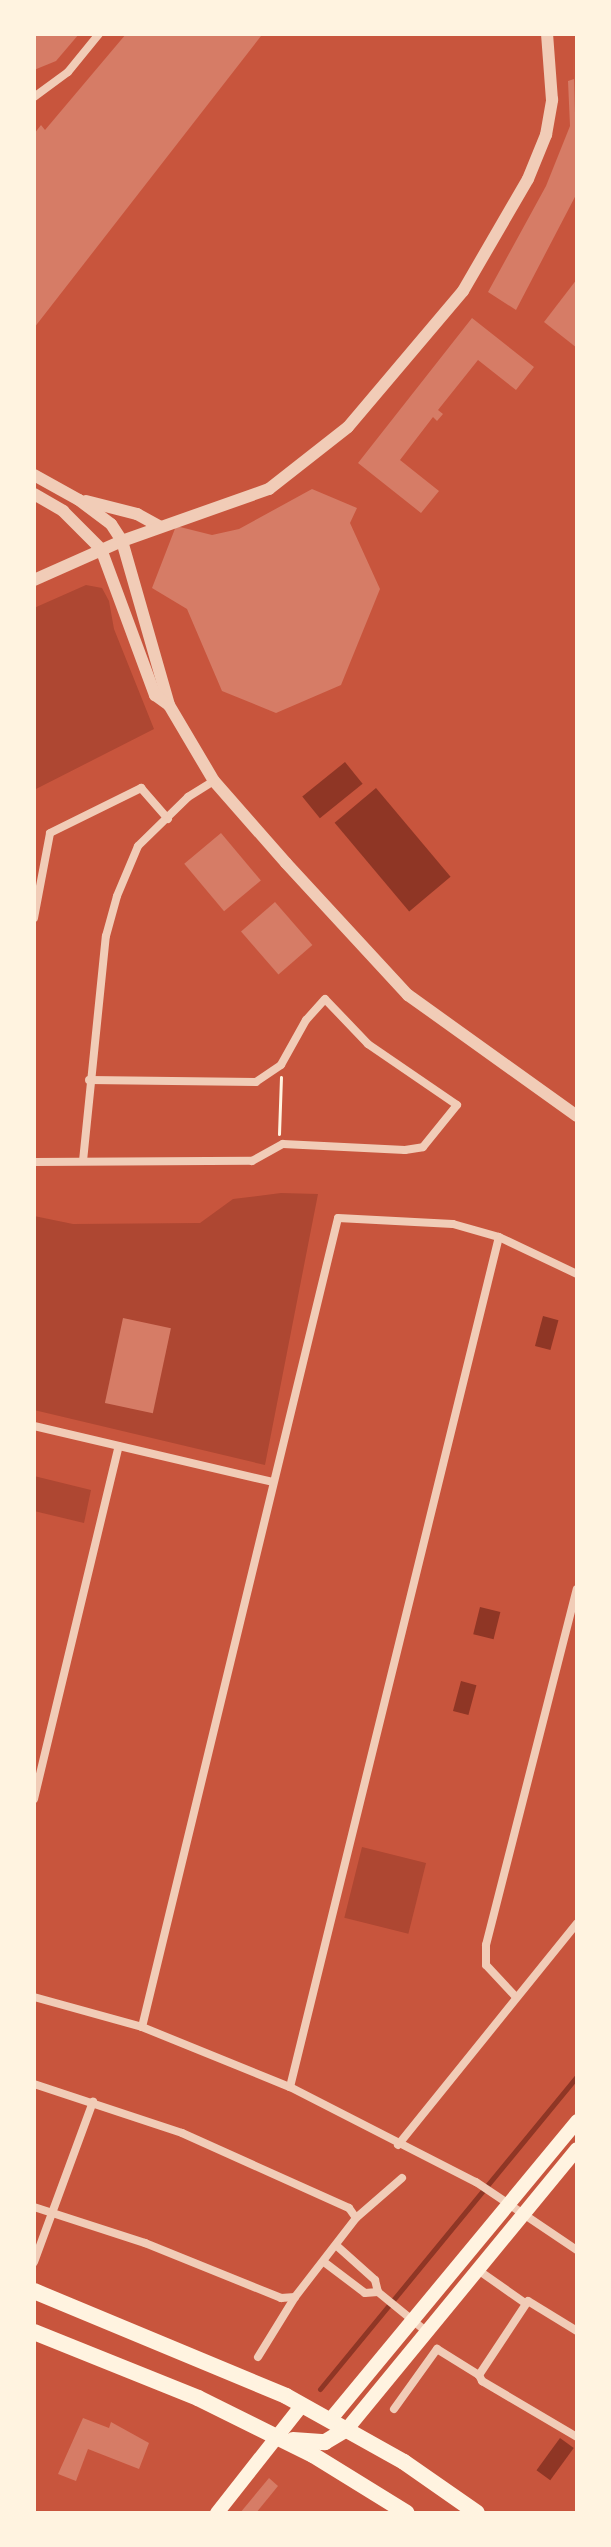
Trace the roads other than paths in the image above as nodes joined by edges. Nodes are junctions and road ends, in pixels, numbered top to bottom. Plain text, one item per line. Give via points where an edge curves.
1 (99, 34) edge
2 (547, 34) edge
3 (34, 97) edge
4 (34, 475) edge
5 (34, 494) edge
6 (79, 500) junction
7 (160, 527) junction
8 (122, 541) junction
9 (101, 549) junction
10 (34, 580) edge
11 (169, 705) junction
12 (214, 781) junction
13 (168, 819) junction
14 (34, 918) edge
15 (89, 1080) junction
16 (577, 1116) edge
17 (83, 1161) junction
18 (34, 1162) edge
19 (499, 1237) junction
20 (577, 1274) edge
21 (34, 1426) edge
22 (119, 1446) junction
23 (272, 1482) junction
24 (577, 1589) edge
25 (34, 1799) edge
26 (577, 1923) edge
27 (515, 1996) junction
28 (34, 1997) edge
29 (142, 2027) junction
30 (34, 2084) edge
31 (290, 2087) junction
32 (93, 2102) junction
33 (577, 2121) edge
34 (398, 2145) junction
35 (577, 2149) edge
36 (402, 2178) dead end
37 (508, 2203) junction
38 (34, 2207) edge
39 (52, 2212) junction
40 (524, 2213) junction
41 (356, 2218) junction
42 (337, 2246) junction
43 (577, 2250) edge
44 (34, 2262) edge
45 (324, 2262) junction
46 (478, 2270) junction
47 (34, 2291) edge
48 (379, 2293) junction
49 (295, 2297) junction
50 (525, 2303) junction
51 (407, 2315) junction
52 (577, 2331) edge
53 (34, 2332) edge
54 (427, 2332) junction
55 (258, 2357) dead end
56 (479, 2375) junction
57 (302, 2405) junction
58 (394, 2409) dead end
59 (330, 2420) junction
60 (347, 2429) junction
61 (577, 2437) edge
62 (280, 2438) junction
63 (325, 2442) junction
64 (337, 2469) junction
65 (217, 2513) edge
66 (407, 2513) edge
67 (477, 2513) edge

1 - 3 street via 68,72
2 - 7 street via 552,100 538,159 463,291 422,346 348,427 305,465 269,489
4 - 6 street
5 - 9 street via 63,511
6 - 7 street via 137,514
6 - 8 street via 111,524
7 - 8 street
8 - 9 street
8 - 11 street
9 - 10 street
9 - 11 street via 155,695
11 - 12 street
12 - 13 street via 188,797
12 - 16 street via 408,995
13 - 14 street via 141,788 50,833
13 - 15 street via 138,846 117,896 106,936
15 - 17 street
15 - 17 street via 256,1082 281,1065 306,1020 325,999 368,1044 457,1105 423,1147 279,1146 252,1161
17 - 18 street
19 - 20 street
19 - 23 street via 453,1224 338,1218
19 - 31 street
21 - 22 street
22 - 23 street
22 - 25 street
23 - 29 street
24 - 27 street via 486,1945 486,1965
26 - 27 street
27 - 34 street
28 - 29 street
29 - 31 street
30 - 32 street
31 - 34 street
32 - 39 street
32 - 41 street via 182,2133 311,2189 349,2208
33 - 37 main road
34 - 37 street
35 - 40 main road
36 - 41 street
37 - 40 street
37 - 51 main road
38 - 39 street
39 - 44 street
39 - 49 street via 281,2298
40 - 43 street
40 - 46 main road
41 - 42 street
42 - 45 street
42 - 48 street via 375,2280
45 - 48 street via 365,2293
45 - 49 street
46 - 50 street
46 - 54 main road
47 - 57 main road
48 - 51 street
49 - 55 street
50 - 52 street via 532,2302
50 - 56 street
51 - 54 street
51 - 59 main road
53 - 62 main road via 198,2398
54 - 60 main road
56 - 58 street via 437,2349
56 - 61 street
57 - 59 main road
57 - 62 main road
59 - 60 main road
59 - 63 main road
60 - 63 main road
60 - 67 main road
62 - 63 main road
62 - 64 main road
62 - 65 main road
63 - 64 main road
64 - 66 main road

